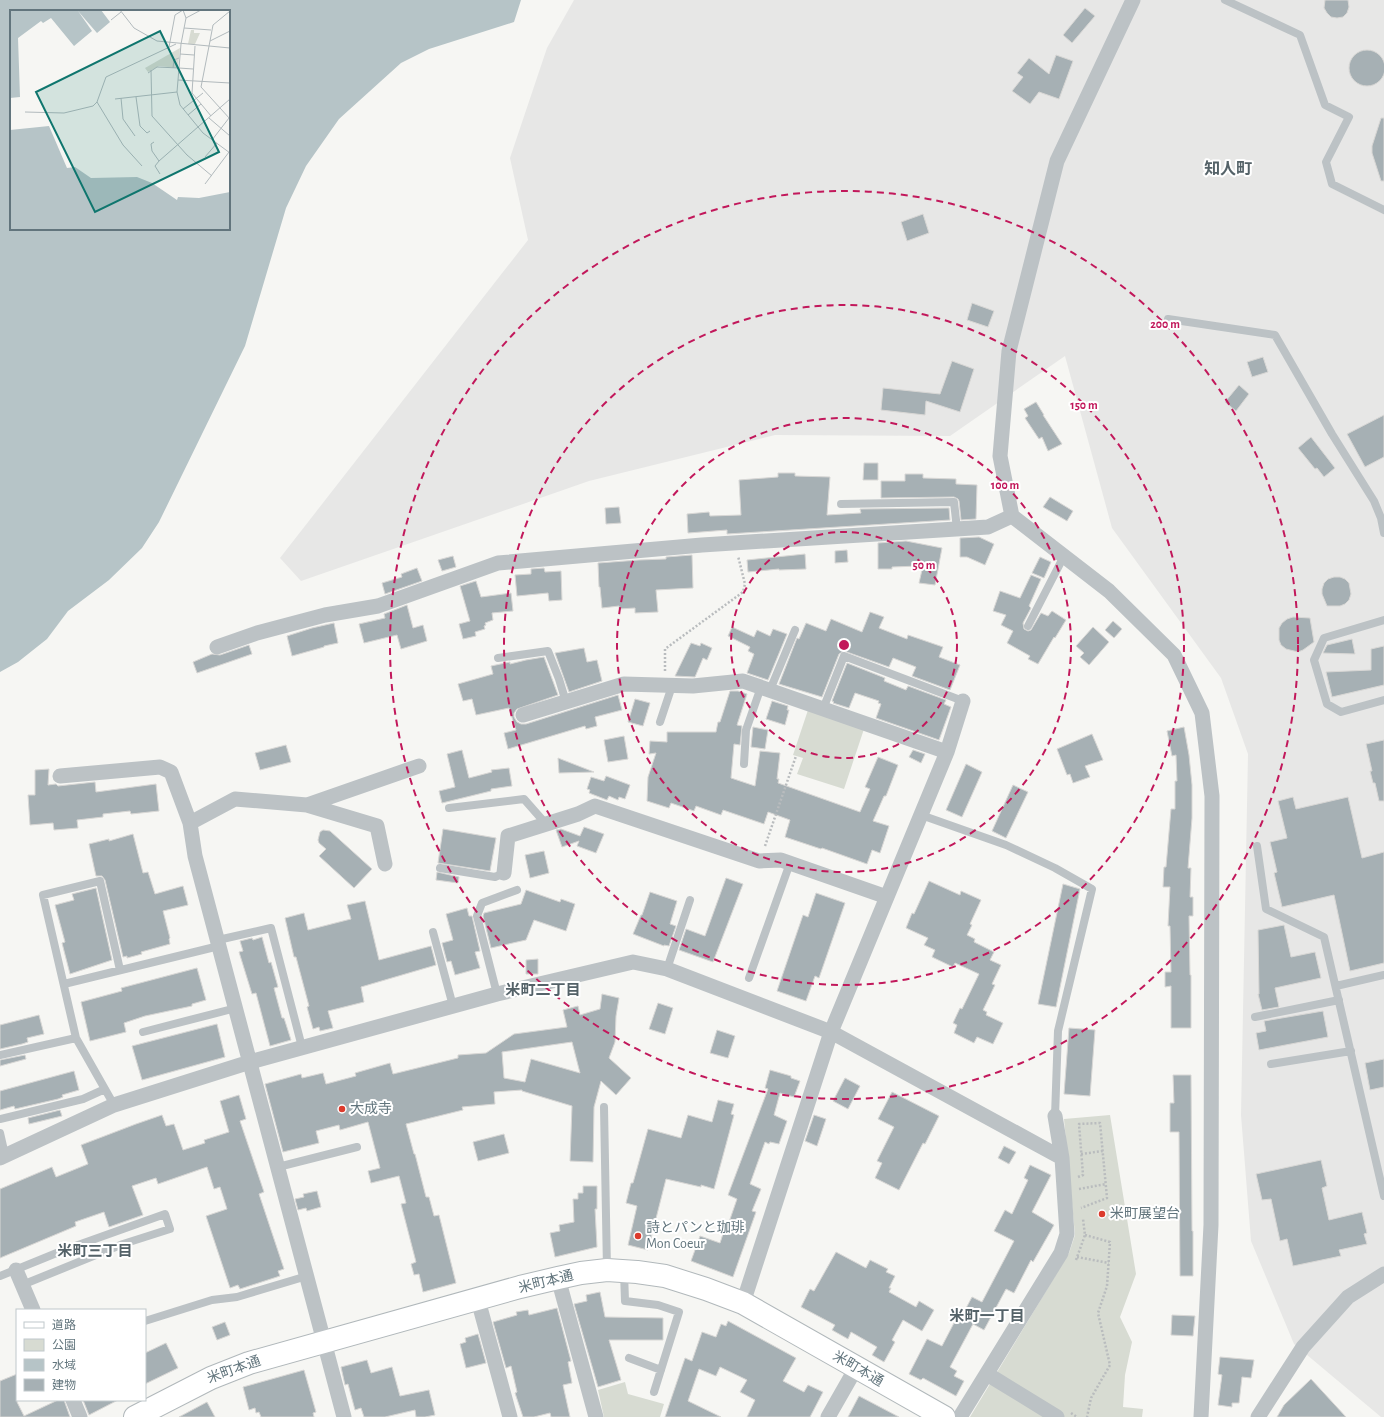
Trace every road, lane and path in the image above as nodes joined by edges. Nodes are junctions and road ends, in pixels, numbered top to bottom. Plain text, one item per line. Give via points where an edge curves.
1 (1134, 0) edge
2 (1225, 0) edge
3 (1384, 210) edge
4 (1168, 319) dead end
5 (841, 504) dead end
6 (1012, 516) junction
7 (1382, 518) edge
8 (957, 529) junction
9 (1384, 533) edge
10 (735, 543) junction
11 (1064, 556) junction
12 (1384, 620) edge
13 (1028, 626) dead end
14 (795, 630) dead end
15 (217, 646) dead end
16 (498, 658) dead end
17 (668, 686) junction
18 (765, 689) junction
19 (1384, 700) edge
20 (963, 701) joint
21 (566, 702) junction
22 (823, 709) junction
23 (523, 715) dead end
24 (660, 722) dead end
25 (947, 752) junction
26 (796, 756) dead end
27 (744, 764) dead end
28 (419, 766) dead end
29 (60, 776) dead end
30 (307, 805) junction
31 (449, 808) dead end
32 (921, 815) junction
33 (190, 823) junction
34 (546, 824) junction
35 (1257, 846) dead end
36 (759, 861) junction
37 (790, 863) junction
38 (385, 864) dead end
39 (440, 868) dead end
40 (504, 873) joint
41 (517, 890) dead end
42 (887, 897) junction
43 (690, 900) dead end
44 (433, 932) dead end
45 (218, 943) junction
46 (667, 969) junction
47 (120, 970) junction
48 (1384, 975) edge
49 (749, 978) dead end
50 (64, 984) junction
51 (1336, 986) junction
52 (497, 994) junction
53 (1339, 1000) junction
54 (453, 1006) junction
55 (236, 1008) junction
56 (1255, 1017) dead end
57 (143, 1032) dead end
58 (831, 1032) junction
59 (76, 1038) junction
60 (302, 1047) junction
61 (1351, 1051) junction
62 (0, 1055) edge
63 (250, 1062) junction
64 (1271, 1064) dead end
65 (105, 1089) junction
66 (114, 1106) junction
67 (604, 1107) dead end
68 (1055, 1116) joint
69 (0, 1119) edge
70 (1079, 1124) dead end
71 (0, 1132) edge
72 (357, 1148) dead end
73 (1103, 1151) junction
74 (1081, 1154) dead end
75 (2, 1157) edge
76 (1062, 1158) junction
77 (278, 1167) junction
78 (1106, 1184) junction
79 (1079, 1189) dead end
80 (1384, 1196) edge
81 (1081, 1208) dead end
82 (1084, 1235) dead end
83 (1077, 1257) dead end
84 (1109, 1263) junction
85 (16, 1270) junction
86 (616, 1271) junction
87 (1384, 1274) edge
88 (0, 1276) edge
89 (307, 1276) junction
90 (558, 1278) junction
91 (22, 1285) junction
92 (478, 1300) junction
93 (743, 1303) junction
94 (33, 1309) edge
95 (146, 1321) edge
96 (325, 1342) junction
97 (629, 1358) dead end
98 (856, 1368) junction
99 (661, 1370) junction
100 (987, 1374) junction
101 (654, 1392) dead end
102 (73, 1401) edge
103 (141, 1416) edge
104 (80, 1417) edge
105 (344, 1417) edge
106 (510, 1417) edge
107 (596, 1417) edge
108 (828, 1417) edge
109 (944, 1417) edge
110 (960, 1417) edge
111 (1057, 1417) edge
112 (1087, 1417) edge
113 (1202, 1417) edge
114 (1258, 1417) edge

1 - 6 street via 1057,161 1009,351 1000,456
2 - 3 lane via 1300,35 1325,105 1349,117 1326,162 1332,184
4 - 7 lane via 1275,335
5 - 8 lane via 954,502
6 - 8 street via 988,527
6 - 11 street
7 - 9 lane
8 - 10 street
10 - 15 street via 498,563 378,606 324,615
10 - 17 path via 745,584 743,592 665,649
11 - 13 lane
11 - 113 street via 1109,591 1174,655 1202,713 1212,796 1211,1233
12 - 19 lane via 1324,638 1314,660 1327,704 1340,712
14 - 18 lane
16 - 21 lane via 548,651
17 - 18 street via 743,681
17 - 21 street via 624,684
17 - 24 lane
18 - 22 street
18 - 27 lane via 746,730
20 - 22 lane via 844,656
20 - 25 street
21 - 23 street
22 - 25 street
25 - 32 street
26 - 36 path
28 - 30 street
29 - 33 street via 160,768 171,772
30 - 33 street via 235,799
30 - 38 street via 377,826
31 - 34 lane via 524,799
32 - 42 street
32 - 68 lane via 1006,845 1092,889 1058,1031
33 - 45 street via 195,856
34 - 36 street via 595,806
34 - 40 street via 508,836
35 - 51 lane via 1266,910 1324,937
36 - 37 street via 781,860
37 - 42 street
37 - 49 lane
39 - 40 lane via 495,877
41 - 52 lane via 482,903 477,916
42 - 58 street
43 - 46 lane
44 - 54 lane
45 - 47 lane
45 - 55 street
45 - 60 lane via 271,928
46 - 52 street via 633,962
46 - 58 street
47 - 50 lane
47 - 50 lane via 100,881 43,895
48 - 51 lane
50 - 59 lane
51 - 53 lane
52 - 54 street
53 - 56 lane
53 - 61 lane
54 - 60 street
55 - 57 lane
55 - 63 street
58 - 76 street
58 - 93 street
59 - 62 lane
59 - 65 lane
60 - 63 street
61 - 64 lane
61 - 80 lane
63 - 66 street
63 - 77 street
65 - 66 lane
65 - 69 lane via 83,1099
66 - 75 street
67 - 86 lane
68 - 76 street
70 - 73 path via 1100,1123
71 - 75 lane
72 - 77 lane
73 - 74 path
73 - 78 path
76 - 100 street via 1067,1234 1061,1253
77 - 89 street
78 - 79 path
78 - 81 path via 1107,1198
82 - 84 path via 1110,1242
83 - 84 path
84 - 112 path via 1107,1286 1098,1313 1110,1365 1091,1398
85 - 88 lane
85 - 91 street
85 - 91 lane via 165,1214 170,1229 123,1244
86 - 90 street, 米町本通 via 581,1273
86 - 93 street, 米町本通 via 664,1276
86 - 99 lane via 625,1301 658,1305 679,1312
87 - 114 street via 1348,1297 1303,1347
89 - 95 lane via 237,1297 212,1300
89 - 96 street
90 - 92 street, 米町本通
90 - 107 street
91 - 94 street
92 - 96 street, 米町本通
92 - 106 street
93 - 98 street, 米町本通
96 - 103 street, 米町本通 via 249,1363 211,1378
96 - 105 street
97 - 99 lane
98 - 108 street
98 - 109 street, 米町本通
99 - 101 lane
100 - 110 street
100 - 111 street
102 - 104 street

